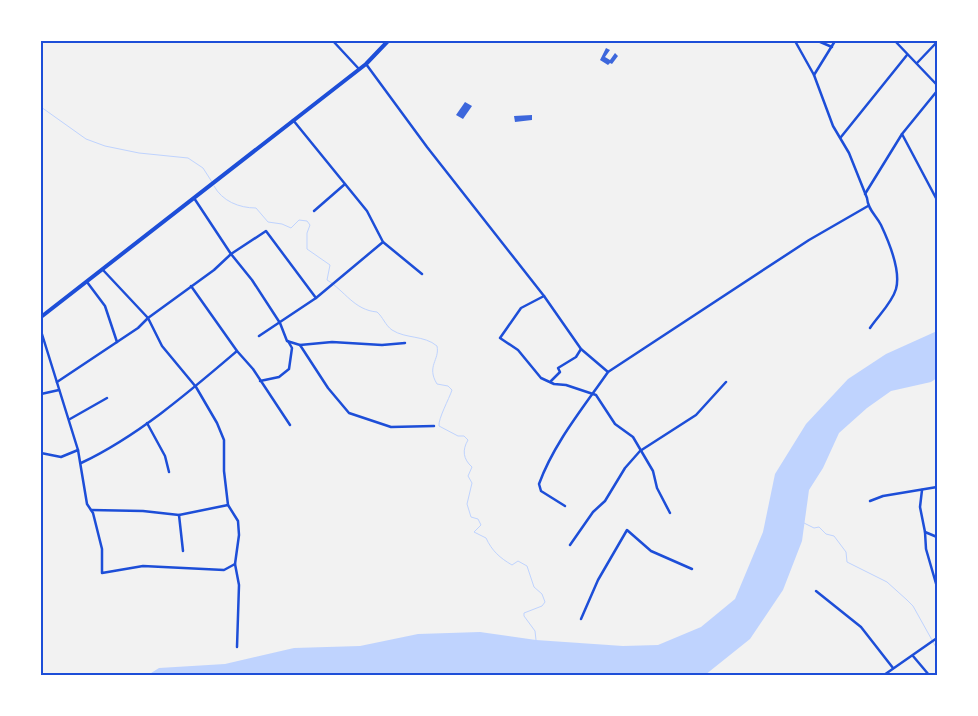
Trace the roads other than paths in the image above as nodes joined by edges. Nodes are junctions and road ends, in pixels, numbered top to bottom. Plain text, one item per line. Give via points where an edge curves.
1 (333, 41) edge
2 (388, 41) edge
3 (795, 41) edge
4 (818, 41) edge
5 (835, 41) edge
6 (895, 41) edge
7 (937, 42) edge
8 (832, 46) junction
9 (907, 55) junction
10 (917, 63) junction
11 (366, 64) junction
12 (360, 69) junction
13 (814, 75) junction
14 (937, 85) edge
15 (937, 92) edge
16 (294, 120) junction
17 (902, 134) junction
18 (841, 137) junction
19 (345, 184) junction
20 (865, 194) junction
21 (194, 198) junction
22 (937, 200) edge
23 (868, 206) junction
24 (314, 211) dead end
25 (384, 242) junction
26 (231, 254) junction
27 (103, 270) junction
28 (422, 274) dead end
29 (87, 282) junction
30 (191, 286) junction
31 (544, 296) junction
32 (316, 298) junction
33 (41, 316) edge
34 (148, 318) junction
35 (280, 323) junction
36 (870, 328) dead end
37 (41, 331) edge
38 (259, 336) dead end
39 (287, 341) junction
40 (117, 342) junction
41 (405, 343) dead end
42 (300, 346) junction
43 (581, 349) junction
44 (237, 351) junction
45 (608, 372) junction
46 (260, 381) junction
47 (550, 381) junction
48 (57, 382) junction
49 (726, 382) dead end
50 (196, 387) junction
51 (59, 390) junction
52 (41, 394) edge
53 (593, 394) junction
54 (107, 398) dead end
55 (70, 420) junction
56 (147, 422) junction
57 (290, 425) dead end
58 (434, 426) dead end
59 (78, 450) junction
60 (640, 451) junction
61 (41, 454) edge
62 (80, 463) junction
63 (169, 472) dead end
64 (937, 487) edge
65 (922, 490) junction
66 (870, 501) dead end
67 (228, 505) junction
68 (565, 506) dead end
69 (91, 510) junction
70 (670, 513) dead end
71 (178, 515) junction
72 (925, 532) junction
73 (937, 537) edge
74 (570, 545) dead end
75 (183, 551) dead end
76 (235, 564) junction
77 (692, 569) dead end
78 (937, 587) edge
79 (816, 591) dead end
80 (581, 619) dead end
81 (936, 639) edge
82 (237, 647) dead end
83 (913, 656) junction
84 (893, 668) junction
85 (884, 675) edge
86 (929, 675) edge

1 - 12 street
2 - 11 main road
3 - 13 street
4 - 8 street
5 - 8 street
6 - 9 street
7 - 10 street
8 - 13 street
9 - 10 street
9 - 18 street
10 - 14 street
11 - 12 main road
11 - 31 street
12 - 16 main road
13 - 18 street via 833,126
15 - 17 street
16 - 19 street
16 - 21 main road
17 - 20 street
17 - 22 street
18 - 20 street
19 - 24 street
19 - 25 street via 367,211
20 - 23 street
21 - 26 street
21 - 27 main road
23 - 36 street via 880,224 895,265 897,282 895,291
23 - 45 street via 809,240
25 - 28 street
25 - 32 street
26 - 30 street
26 - 32 street via 266,231
26 - 35 street
27 - 29 main road
27 - 34 street
29 - 33 main road
29 - 40 street via 106,306
30 - 34 street
30 - 44 street
31 - 43 street
31 - 47 street via 521,308 500,338 518,350 538,375
32 - 35 street
34 - 40 street
34 - 50 street via 162,346
35 - 38 street
35 - 39 street
37 - 48 street
39 - 42 street
39 - 46 street via 292,348 289,369 279,376
40 - 48 street
41 - 42 street via 332,342
42 - 58 street via 349,413 391,427
43 - 45 street
43 - 47 street via 576,357 558,368 560,372
44 - 46 street
44 - 50 street
45 - 53 street
46 - 57 street
47 - 53 street
48 - 51 street
49 - 60 street via 696,415
50 - 56 street
50 - 67 street via 224,440
51 - 52 street
51 - 55 street
53 - 60 street via 615,424 632,437
53 - 68 street via 558,444 539,484 541,491
54 - 55 street
55 - 59 street
56 - 62 street via 106,451
56 - 63 street via 165,456
59 - 61 street via 61,457
59 - 62 street
60 - 70 street via 653,471 657,488
60 - 74 street
62 - 69 street via 87,504
64 - 65 street
65 - 66 street
65 - 72 street via 920,507
67 - 71 street
67 - 76 street via 238,521
69 - 71 street
69 - 76 street via 102,549 102,573 143,566 224,570
71 - 75 street
72 - 73 street
72 - 78 street via 926,549
76 - 82 street via 240,594
77 - 80 street via 651,551 627,530 598,580
79 - 84 street via 861,627
81 - 83 street
83 - 84 street
83 - 86 street
84 - 85 street

